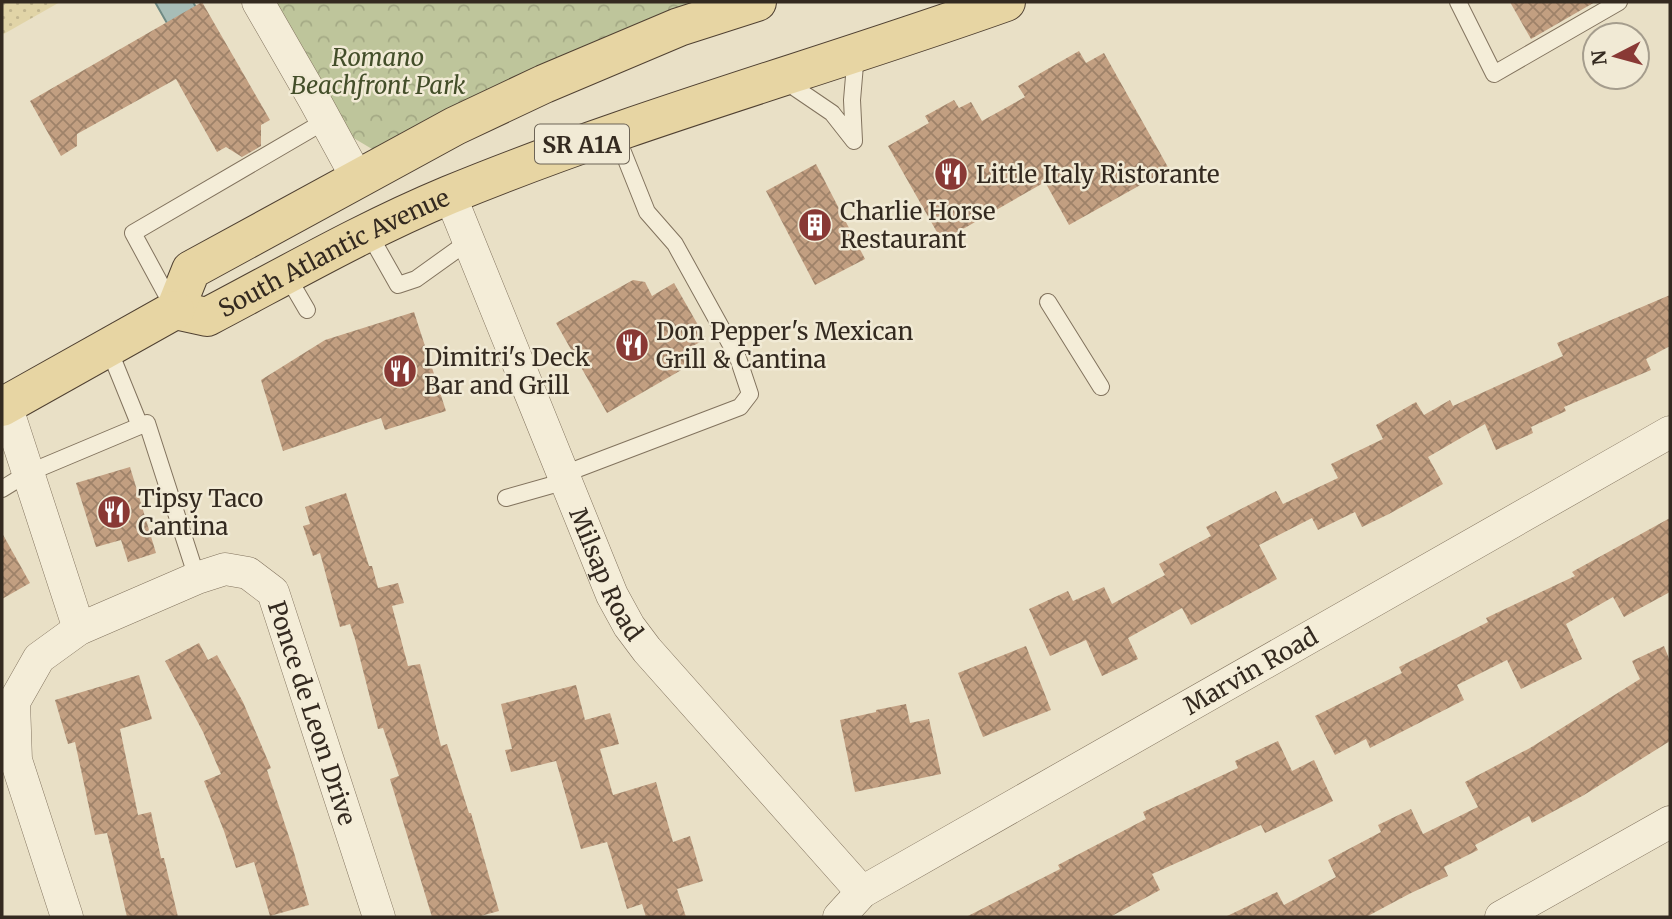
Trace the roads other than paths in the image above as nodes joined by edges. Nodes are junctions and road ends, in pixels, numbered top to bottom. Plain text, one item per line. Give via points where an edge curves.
1 (258, 2) edge
2 (757, 2) edge
3 (1006, 2) edge
4 (1458, 2) edge
5 (1619, 2) edge
6 (856, 52) junction
7 (780, 78) junction
8 (326, 121) junction
9 (615, 132) junction
10 (357, 178) junction
11 (450, 195) junction
12 (368, 232) junction
13 (469, 240) junction
14 (286, 274) junction
15 (1048, 302) dead end
16 (307, 310) dead end
17 (191, 314) junction
18 (108, 347) junction
19 (1101, 387) dead end
20 (4, 406) edge
21 (140, 426) junction
22 (1670, 432) edge
23 (565, 477) junction
24 (15, 481) edge
25 (506, 498) dead end
26 (197, 578) junction
27 (79, 629) junction
28 (1670, 822) edge
29 (862, 892) junction
30 (67, 917) edge
31 (379, 917) edge
32 (839, 917) edge
33 (1501, 917) edge

1 - 8 street
2 - 10 main road, South Atlantic Avenue / SR A1A via 679,27 544,84
3 - 6 main road, South Atlantic Avenue / SR A1A
4 - 5 lane via 1494,74
6 - 7 main road, South Atlantic Avenue / SR A1A
6 - 7 lane via 854,141 832,113
7 - 9 main road, South Atlantic Avenue / SR A1A
8 - 10 street
8 - 17 lane via 133,233
9 - 11 main road, South Atlantic Avenue / SR A1A
9 - 23 lane via 647,212 675,244 738,358 750,394 740,407
10 - 17 main road, South Atlantic Avenue / SR A1A via 191,270
11 - 12 main road, South Atlantic Avenue / SR A1A
11 - 13 street, Milsap Road
12 - 13 lane via 398,285 416,279
12 - 14 main road, South Atlantic Avenue / SR A1A
13 - 23 street, Milsap Road
14 - 16 lane
14 - 17 main road, South Atlantic Avenue / SR A1A
15 - 19 lane
17 - 18 main road, SR A1A
18 - 20 main road, SR A1A
18 - 21 lane
20 - 24 street
21 - 24 lane
21 - 26 lane via 147,423
22 - 29 street, Marvin Road
23 - 25 lane
23 - 29 street, Milsap Road via 612,595 629,625
24 - 27 street
26 - 27 street, Ponce de Leon Drive
26 - 31 street, Ponce de Leon Drive via 225,569 248,573 273,592
27 - 30 street, Ponce de Leon Drive via 39,658 14,702 16,760
28 - 33 street
29 - 32 street, Marvin Road

